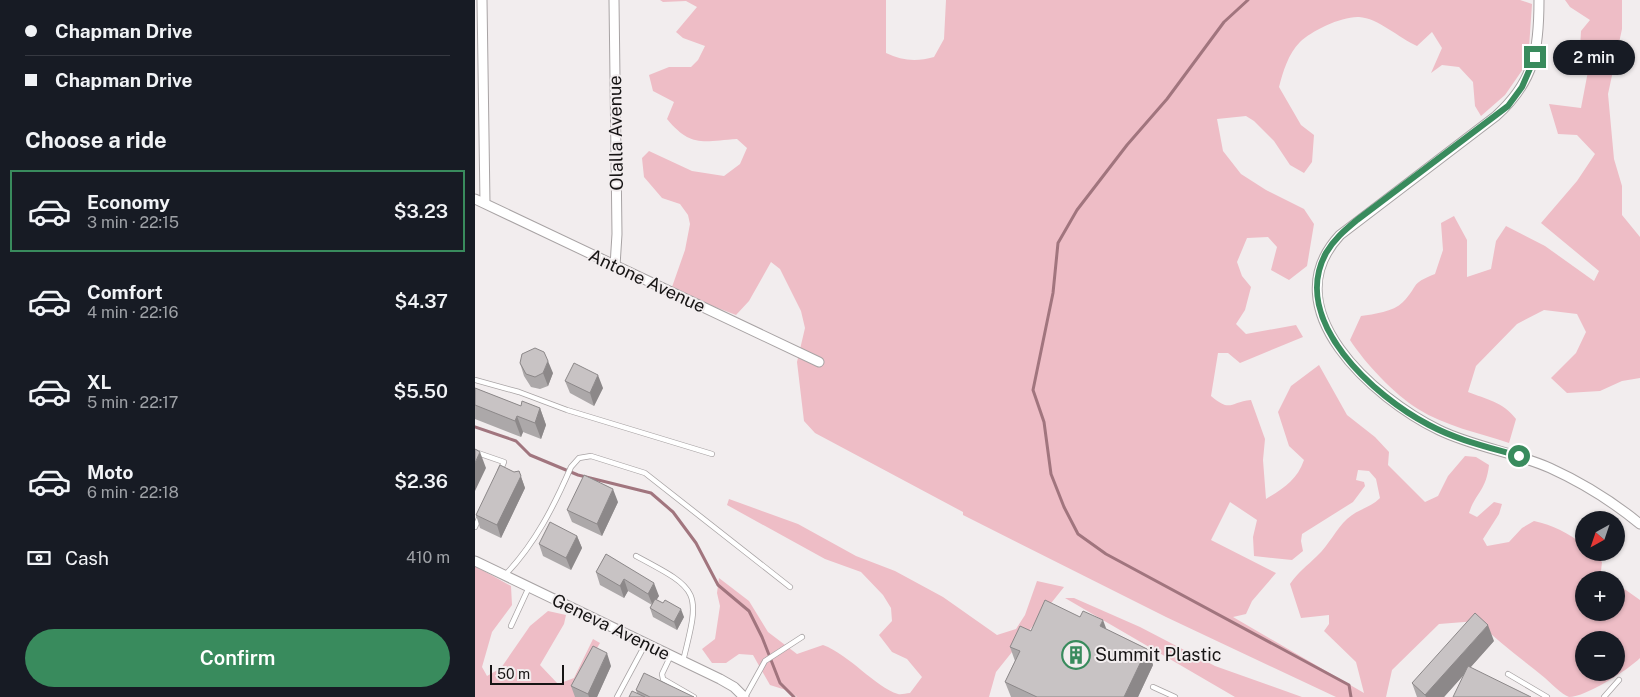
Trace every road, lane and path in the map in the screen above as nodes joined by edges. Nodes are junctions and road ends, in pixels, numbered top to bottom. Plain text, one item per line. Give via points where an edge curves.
1 (482, 0) edge
2 (614, 0) edge
3 (1539, 0) edge
4 (475, 199) edge
5 (485, 203) junction
6 (615, 266) junction
7 (819, 362) dead end
8 (475, 380) edge
9 (475, 452) edge
10 (712, 454) dead end
11 (497, 478) edge
12 (482, 510) edge
13 (1640, 524) edge
14 (475, 526) edge
15 (636, 556) dead end
16 (475, 561) edge
17 (505, 576) junction
18 (529, 587) junction
19 (790, 587) dead end
20 (511, 626) dead end
21 (802, 637) dead end
22 (646, 644) junction
23 (671, 656) junction
24 (683, 662) junction
25 (1508, 674) dead end
26 (1618, 681) edge
27 (1153, 688) dead end
28 (617, 697) edge
29 (694, 697) edge
30 (745, 697) edge
31 (1175, 697) edge
32 (1547, 697) edge
33 (1604, 697) edge

1 - 5 street
2 - 6 street, Olalla Avenue
3 - 13 street via 1535,57 1518,94 1496,116 1340,235 1320,269 1318,302 1335,342 1365,378 1394,403 1441,431 1519,456 1576,480
4 - 5 street, Antone Avenue
5 - 6 street, Antone Avenue
6 - 7 street, Antone Avenue
8 - 10 lane
9 - 11 lane via 504,462
12 - 14 lane
15 - 24 lane via 678,578 691,594 693,622
16 - 17 street, Geneva Avenue
17 - 18 street, Geneva Avenue
17 - 19 lane via 536,537 571,467 579,458 591,456 645,473
18 - 20 lane
18 - 22 street, Geneva Avenue
21 - 30 lane via 765,661
22 - 23 street, Geneva Avenue
22 - 28 lane
23 - 24 street, Geneva Avenue
23 - 29 lane via 662,674 663,679
24 - 30 street, Geneva Avenue via 734,687
25 - 32 lane
26 - 33 lane
27 - 31 lane

